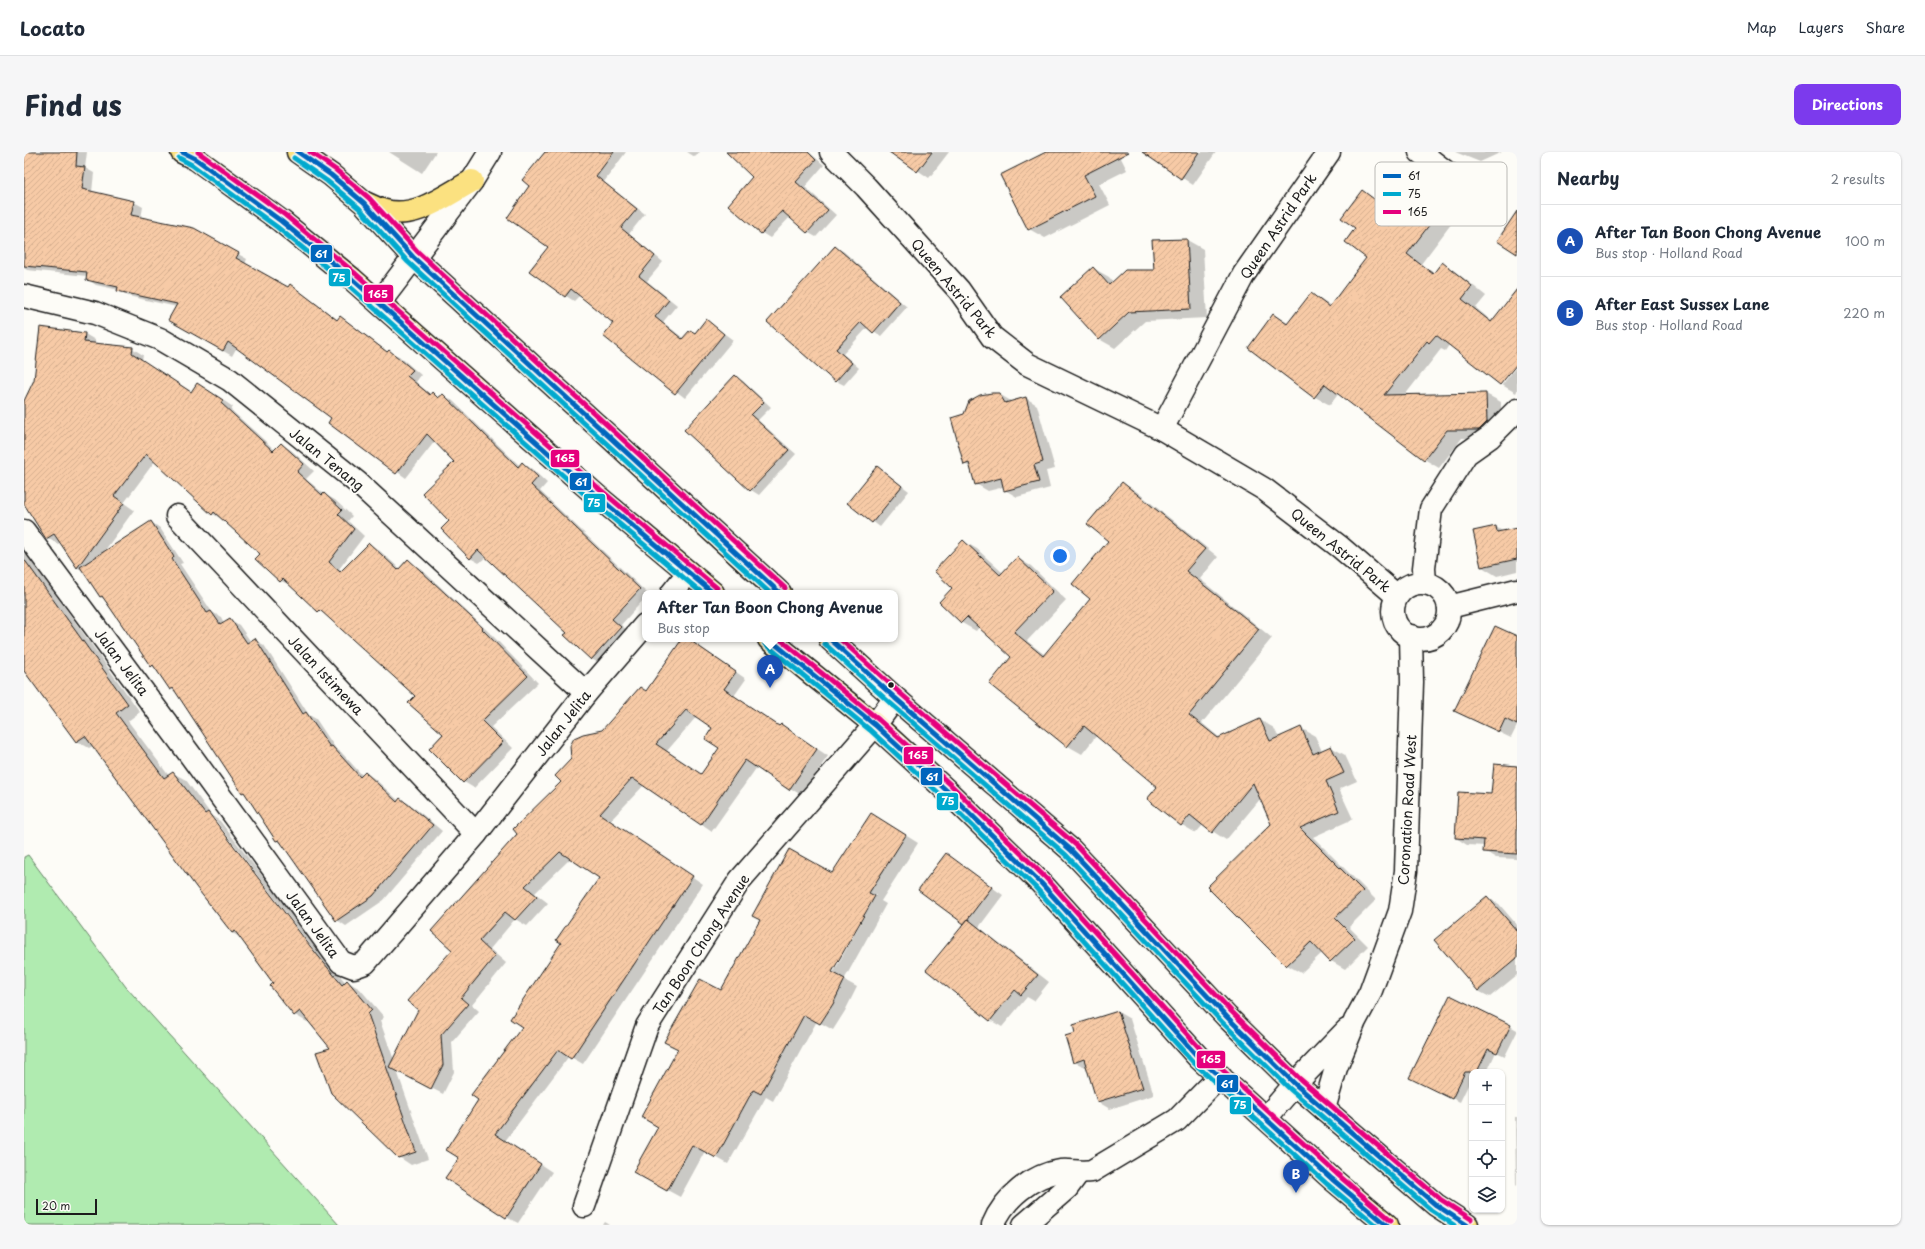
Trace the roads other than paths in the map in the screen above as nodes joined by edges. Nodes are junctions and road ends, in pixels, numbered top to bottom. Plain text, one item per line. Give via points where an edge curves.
1 (182, 152) edge
2 (298, 152) edge
3 (490, 152) edge
4 (832, 152) edge
5 (1329, 152) edge
6 (1420, 152) edge
7 (1433, 162) edge
8 (472, 181) junction
9 (364, 203) junction
10 (413, 257) junction
11 (24, 296) edge
12 (380, 302) junction
13 (1517, 410) edge
14 (1162, 428) junction
15 (177, 516) dead end
16 (24, 531) edge
17 (688, 573) junction
18 (1425, 583) junction
19 (674, 590) edge
20 (709, 590) edge
21 (777, 590) edge
22 (1517, 590) edge
23 (1397, 596) junction
24 (1449, 607) junction
25 (642, 628) edge
26 (1411, 636) junction
27 (773, 642) edge
28 (833, 642) edge
29 (586, 693) junction
30 (895, 698) junction
31 (875, 725) junction
32 (476, 834) junction
33 (1355, 1022) junction
34 (1220, 1076) junction
35 (1295, 1084) junction
36 (1324, 1109) junction
37 (1266, 1118) junction
38 (1078, 1173) junction
39 (584, 1206) dead end
40 (993, 1225) edge
41 (1024, 1225) edge
42 (1387, 1225) edge
43 (1467, 1225) edge

1 - 12 main road via 196,159 280,221
2 - 9 main road
3 - 8 street
4 - 14 street, Queen Astrid Park via 958,290 992,337 1027,364
5 - 14 street, Queen Astrid Park via 1244,274
6 - 7 street
8 - 9 main road via 420,210 404,213 386,211
8 - 10 street
9 - 10 main road
10 - 12 street
10 - 21 main road
11 - 29 street, Jalan Tenang via 95,313 160,339 230,380 358,483
12 - 17 main road
13 - 18 street via 1490,437 1466,454 1431,509 1424,568
14 - 23 street, Queen Astrid Park via 1264,488 1340,547
15 - 32 street, Jalan Istimewa
16 - 32 street, Jalan Jelita via 192,756 341,962 354,967 366,963
17 - 19 street
17 - 20 main road
18 - 23 street via 1412,584
18 - 24 street via 1442,591
22 - 24 street
23 - 26 street via 1394,618 1397,626
24 - 26 street via 1446,623 1436,634 1419,638
25 - 29 street, Jalan Jelita
26 - 33 street, Coronation Road West via 1412,689 1405,878 1400,911 1370,993
27 - 31 main road
28 - 30 main road
29 - 32 street, Jalan Jelita
30 - 31 street, Tan Boon Chong Avenue
30 - 35 main road via 1071,850 1227,1017
31 - 34 main road via 1041,883 1199,1058
31 - 39 street, Tan Boon Chong Avenue via 740,880 647,1026
33 - 35 street, Coronation Road West
33 - 36 street, Coronation Road West via 1330,1083
34 - 37 main road
34 - 38 street via 1176,1120 1092,1171
35 - 36 main road
35 - 37 street, Coronation Road West
36 - 43 main road via 1436,1205
37 - 42 main road
38 - 40 street via 1062,1171 1038,1177 1009,1200
38 - 41 street via 1067,1188

